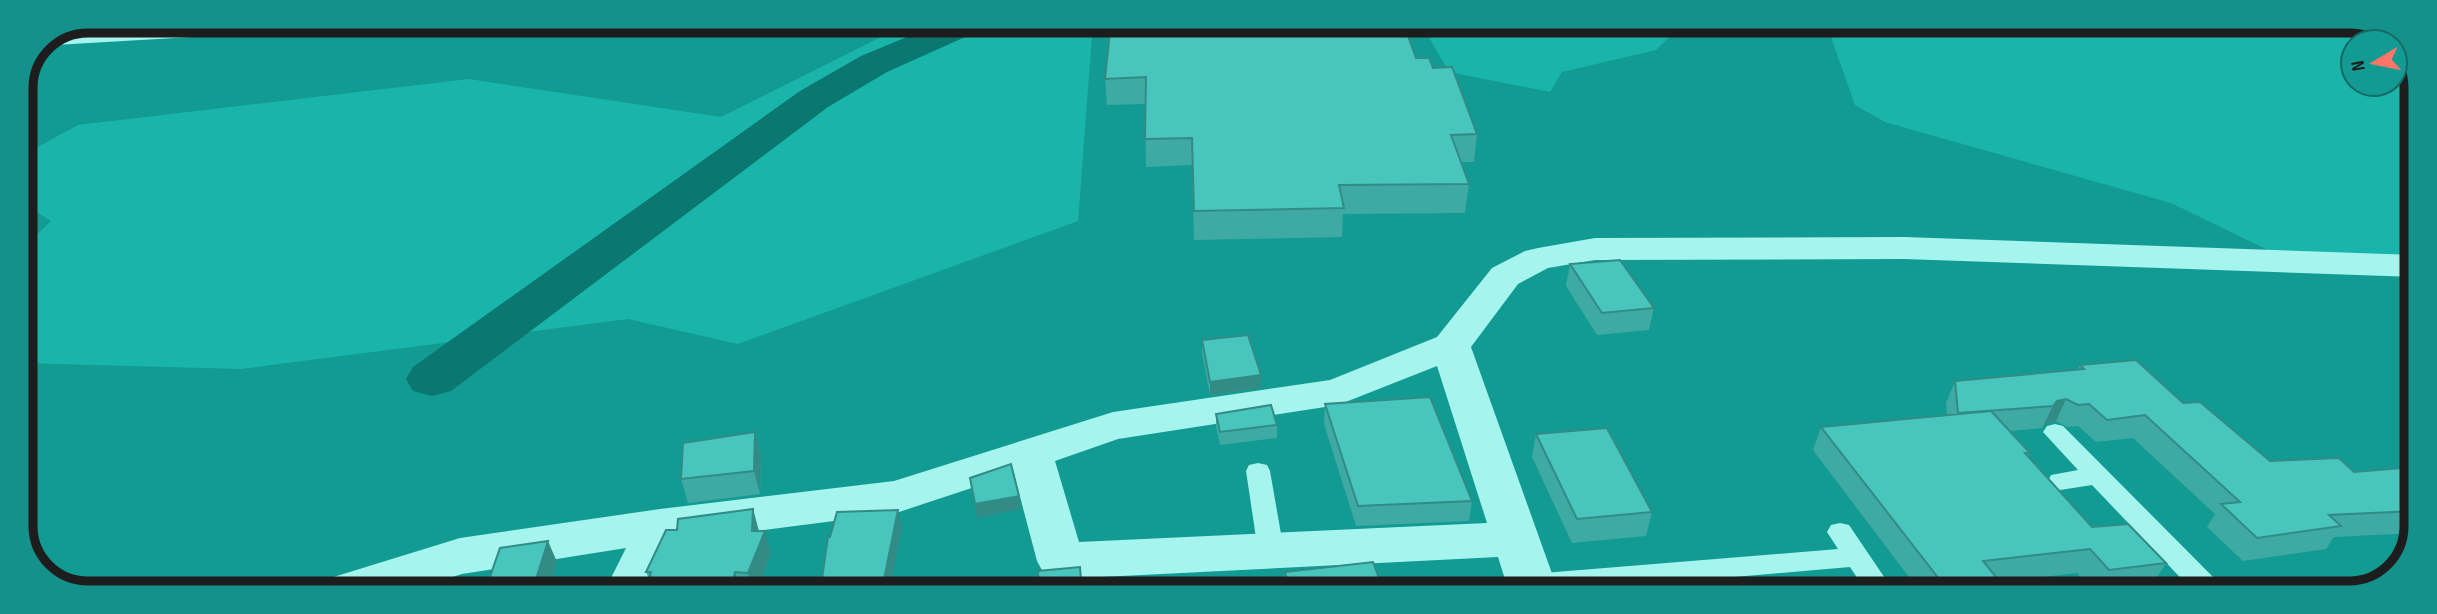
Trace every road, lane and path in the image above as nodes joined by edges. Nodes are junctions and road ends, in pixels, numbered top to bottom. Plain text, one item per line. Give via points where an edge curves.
1 (138, 33) edge
2 (66, 38) edge
3 (2404, 266) edge
4 (1451, 346) junction
5 (2055, 432) dead end
6 (1030, 453) junction
7 (1258, 471) dead end
8 (2098, 476) junction
9 (2060, 481) dead end
10 (660, 526) junction
11 (1840, 533) dead end
12 (1516, 539) junction
13 (1270, 551) junction
14 (1857, 557) junction
15 (380, 581) edge
16 (634, 581) edge
17 (1530, 581) edge
18 (1605, 581) edge
19 (1874, 581) edge
20 (2200, 581) edge

1 - 2 street
3 - 4 street via 1903,248 1595,249 1538,259 1505,276
4 - 6 street via 1338,392 1113,426
4 - 12 street
5 - 8 lane
6 - 10 street via 896,497
6 - 13 street via 1061,561
7 - 13 lane
8 - 9 lane
8 - 20 lane
10 - 15 street via 460,556
10 - 16 street
11 - 14 lane
12 - 13 street
12 - 17 street
14 - 18 lane
14 - 19 lane

